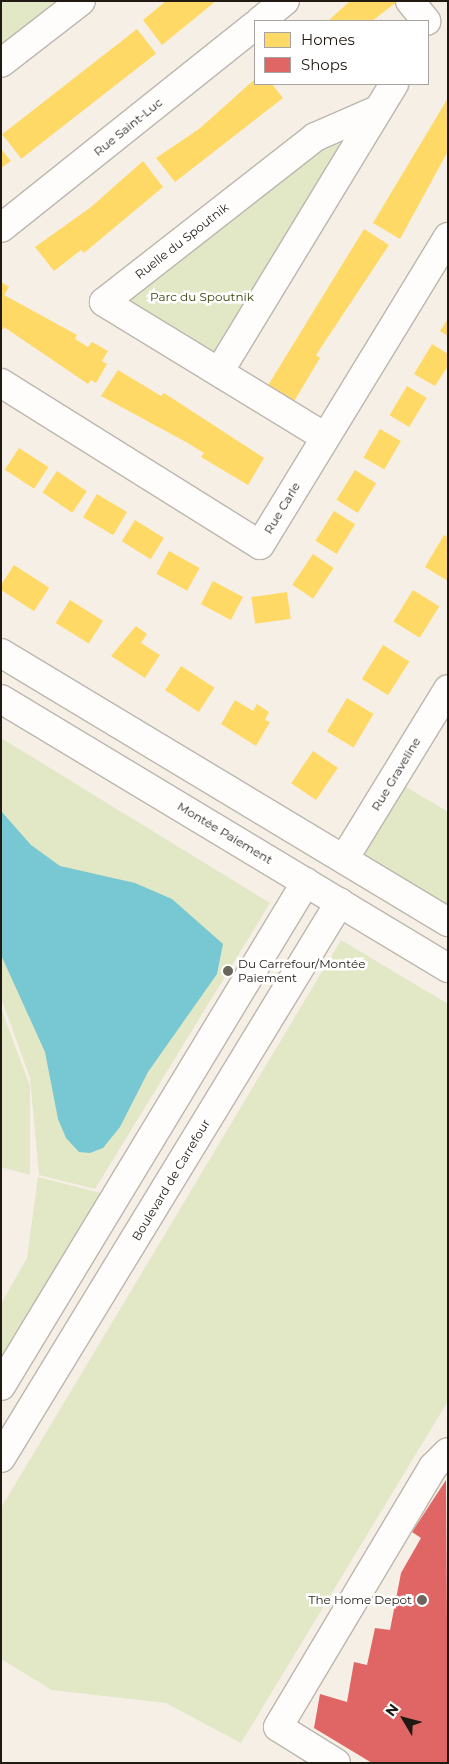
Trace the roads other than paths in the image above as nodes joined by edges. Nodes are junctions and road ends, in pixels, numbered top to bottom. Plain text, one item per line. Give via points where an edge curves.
1 (81, 1) edge
2 (285, 1) edge
3 (410, 1) edge
4 (261, 20) edge
5 (425, 20) edge
6 (254, 26) edge
7 (1, 63) edge
8 (393, 85) edge
9 (375, 111) junction
10 (1, 228) edge
11 (448, 237) edge
12 (219, 372) junction
13 (1, 383) edge
14 (325, 437) junction
15 (1, 653) edge
16 (448, 689) edge
17 (1, 699) edge
18 (344, 859) junction
19 (306, 882) junction
20 (340, 902) junction
21 (448, 922) edge
22 (448, 968) edge
23 (1, 1386) edge
24 (448, 1452) edge
25 (1, 1458) edge
26 (336, 1763) edge

1 - 7 street
2 - 4 street
3 - 5 street
6 - 10 street, Rue Saint-Luc
8 - 9 street
9 - 12 street via 346,170
9 - 12 street, Ruelle du Spoutnik via 315,137 104,302
11 - 14 street, Rue Carle
12 - 14 street, Ruelle du Spoutnik
13 - 14 street, Rue Carle via 260,544
15 - 18 street
16 - 18 street, Rue Graveline
17 - 19 street, Montée Paiement
18 - 19 street
18 - 20 street
18 - 21 street
19 - 20 street, Montée Paiement
19 - 23 street
20 - 22 street, Montée Paiement
20 - 25 street, Boulevard de Carrefour
24 - 26 street via 433,1467 278,1727

